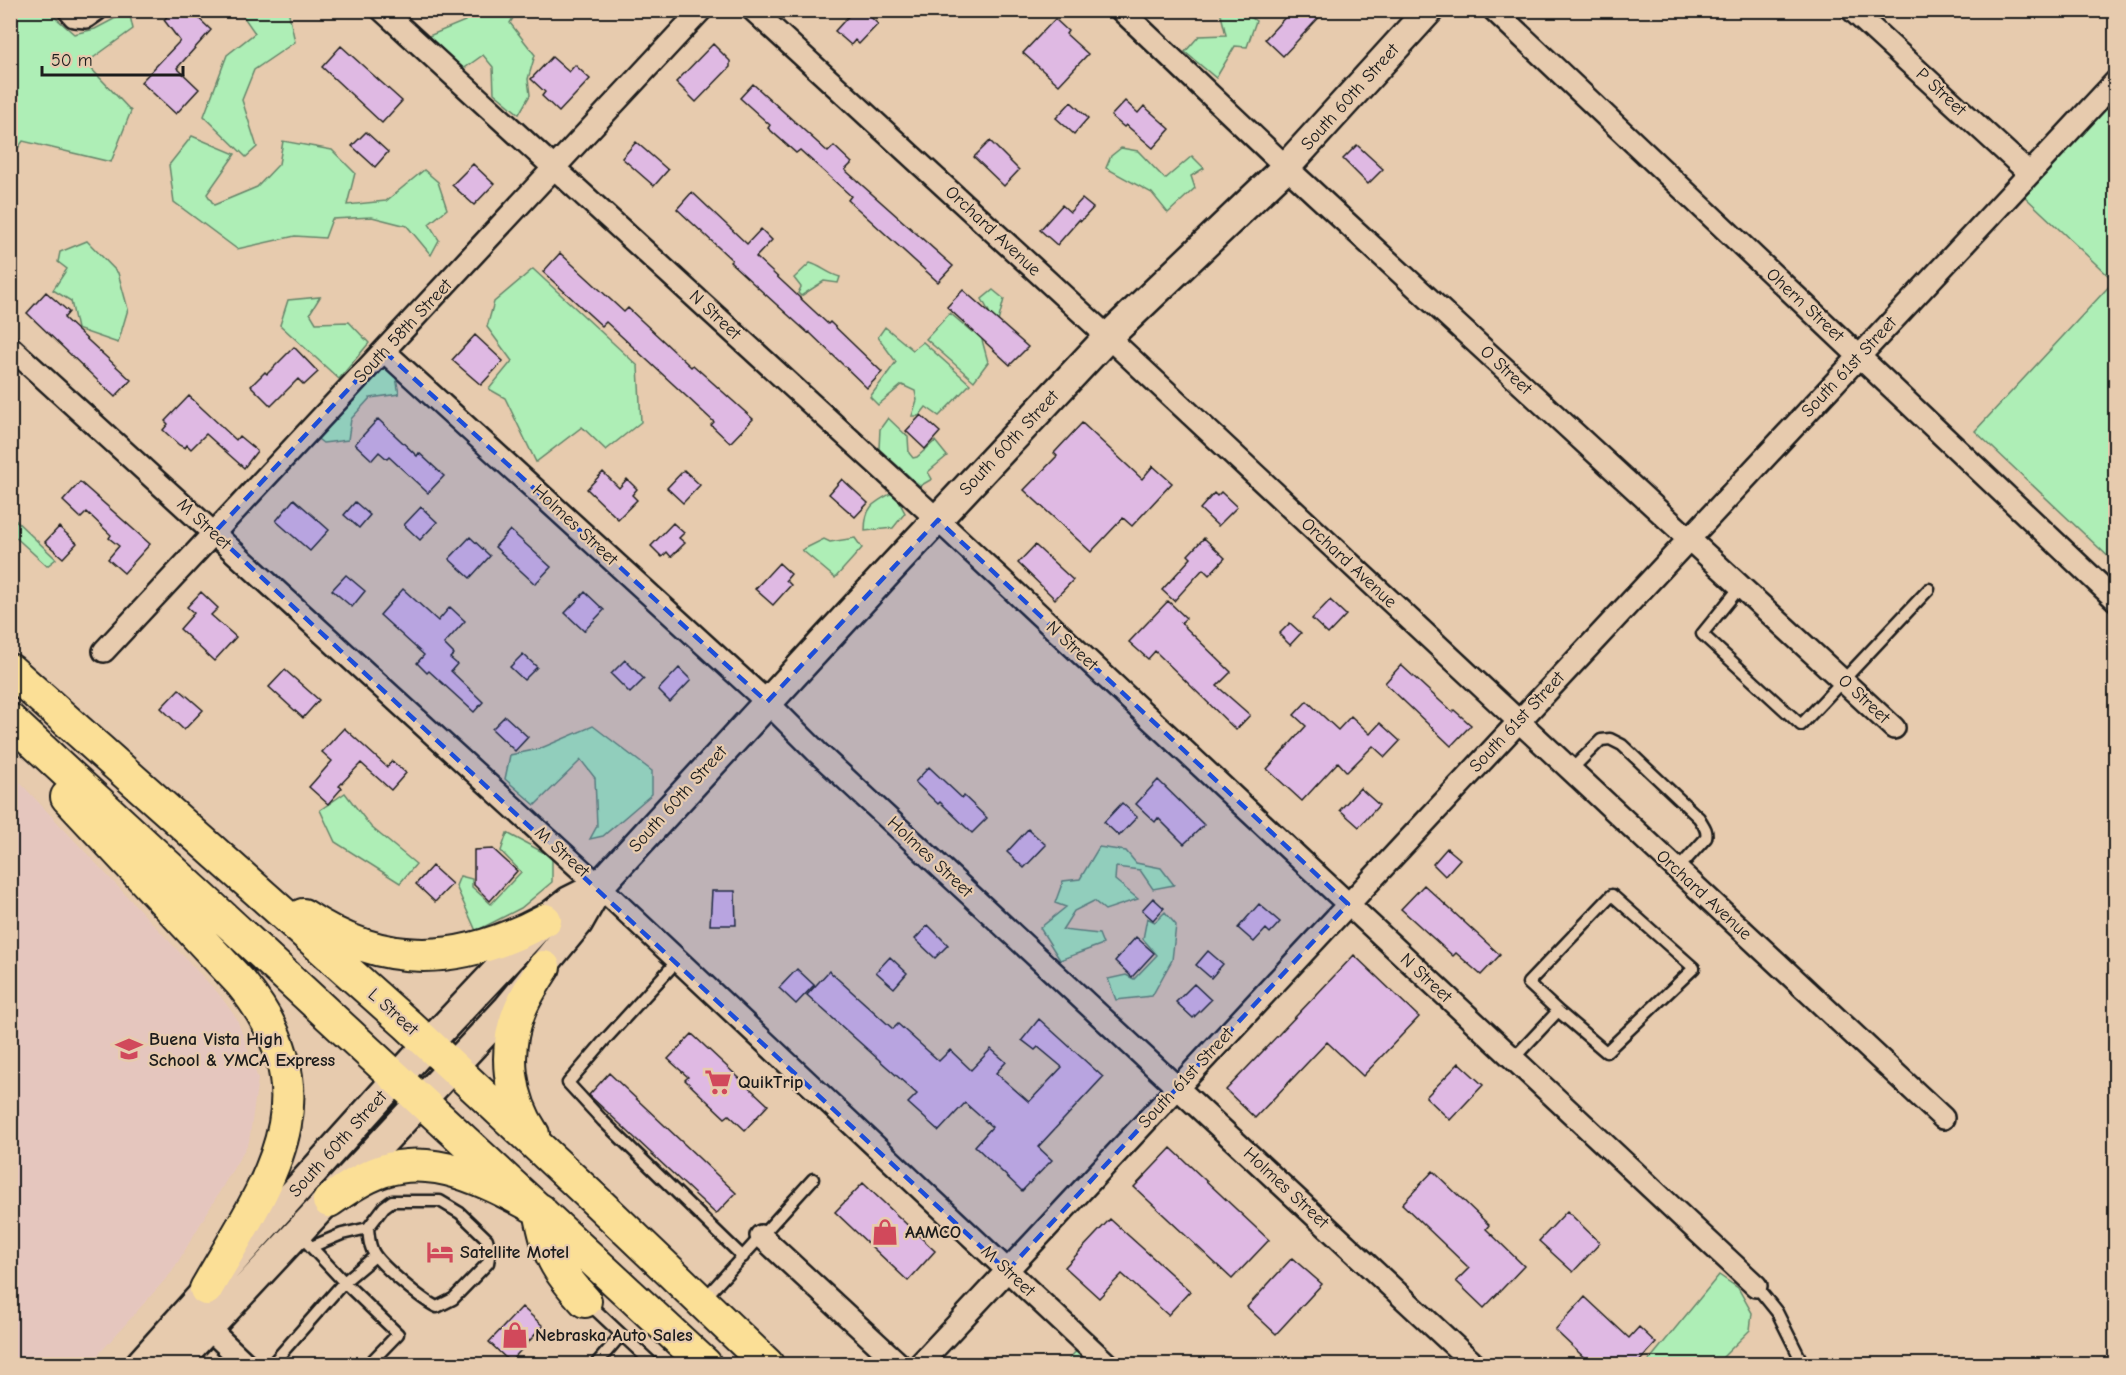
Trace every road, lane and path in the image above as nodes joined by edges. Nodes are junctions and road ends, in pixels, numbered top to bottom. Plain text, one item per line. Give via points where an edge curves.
1 (382, 10) edge
2 (701, 10) edge
3 (753, 10) edge
4 (1121, 10) edge
5 (1429, 10) edge
6 (1494, 10) edge
7 (1852, 10) edge
8 (2115, 81) edge
9 (554, 167) junction
10 (1286, 167) junction
11 (2030, 173) junction
12 (1108, 337) junction
13 (10, 347) edge
14 (384, 351) junction
15 (1859, 356) junction
16 (938, 520) junction
17 (214, 533) junction
18 (1689, 538) junction
19 (1741, 586) junction
20 (1929, 589) dead end
21 (2115, 600) edge
22 (104, 651) dead end
23 (10, 670) edge
24 (1842, 680) junction
25 (767, 702) junction
26 (10, 720) edge
27 (1518, 721) junction
28 (1894, 728) dead end
29 (10, 733) edge
30 (1571, 770) junction
31 (213, 850) junction
32 (1677, 870) junction
33 (599, 886) junction
34 (1348, 904) junction
35 (545, 920) junction
36 (678, 960) junction
37 (544, 967) junction
38 (1558, 1011) junction
39 (428, 1044) junction
40 (1513, 1059) junction
41 (453, 1068) junction
42 (398, 1078) junction
43 (1178, 1087) junction
44 (422, 1101) junction
45 (1942, 1118) dead end
46 (551, 1159) junction
47 (813, 1179) dead end
48 (329, 1201) junction
49 (540, 1210) junction
50 (368, 1227) junction
51 (761, 1236) junction
52 (304, 1240) junction
53 (375, 1256) junction
54 (743, 1257) junction
55 (1007, 1271) junction
56 (344, 1282) junction
57 (1756, 1286) joint
58 (206, 1289) junction
59 (585, 1301) joint
60 (702, 1302) junction
61 (208, 1328) junction
62 (621, 1335) junction
63 (140, 1365) edge
64 (175, 1365) edge
65 (246, 1365) edge
66 (272, 1365) edge
67 (369, 1365) edge
68 (596, 1365) edge
69 (653, 1365) edge
70 (705, 1365) edge
71 (767, 1365) edge
72 (899, 1365) edge
73 (920, 1365) edge
74 (1107, 1365) edge
75 (1474, 1365) edge
76 (1803, 1365) edge

1 - 9 street, N Street
2 - 9 street, South 58th Street
3 - 12 street, Orchard Avenue
4 - 10 street, O Street
5 - 10 main road, South 60th Street
6 - 15 street, Ohern Street
7 - 11 street, P Street
8 - 11 street, South 61st Street
9 - 14 street, South 58th Street
9 - 16 street, N Street
10 - 12 main road, South 60th Street
10 - 18 street, O Street
11 - 15 street, South 61st Street
12 - 16 main road, South 60th Street
12 - 27 street, Orchard Avenue
13 - 17 street, M Street
14 - 17 street, South 58th Street
14 - 25 street, Holmes Street
15 - 18 street, South 61st Street
15 - 21 street, Ohern Street
16 - 25 main road, South 60th Street
16 - 34 street, N Street
17 - 22 street, South 58th Street
17 - 33 street, M Street
18 - 19 street, O Street
18 - 27 street, South 61st Street
19 - 24 street, O Street
19 - 24 lane via 1702,634 1801,725
20 - 24 lane
23 - 31 main road, L Street
24 - 28 street, O Street
25 - 33 main road, South 60th Street
25 - 43 street, Holmes Street
26 - 42 main road
27 - 30 street, Orchard Avenue
27 - 34 street, South 61st Street
29 - 58 main road via 241,983 268,1022 280,1050 287,1111 278,1156 248,1218
30 - 32 street, Orchard Avenue
30 - 32 lane via 1601,740 1610,739 1622,745 1705,827 1706,838
31 - 35 main road via 314,922 384,951 422,956 461,952 502,941
31 - 39 main road, L Street
32 - 45 street, Orchard Avenue
33 - 35 main road, South 60th Street via 569,901
33 - 36 street, M Street
33 - 37 main road, South 60th Street via 578,923
34 - 40 street, N Street
34 - 43 street, South 61st Street
35 - 39 main road, South 60th Street
36 - 54 lane via 568,1083
36 - 55 street, M Street
37 - 41 main road, South 60th Street
37 - 46 main road via 519,1012 510,1054 519,1109
38 - 38 lane via 1528,984 1612,895 1694,968 1606,1052
38 - 40 lane
39 - 41 main road, L Street
39 - 42 main road, South 60th Street
40 - 57 street, N Street
41 - 44 main road, South 60th Street
41 - 46 main road, L Street
42 - 44 main road
42 - 58 main road, South 60th Street
43 - 55 street, South 61st Street
43 - 75 street, Holmes Street
44 - 48 main road, South 60th Street
44 - 49 main road
46 - 60 main road, L Street
47 - 51 lane
48 - 49 main road via 382,1171 430,1167 477,1178
48 - 52 main road, South 60th Street
49 - 59 main road via 551,1256
49 - 70 main road
50 - 52 lane
50 - 53 lane
50 - 53 lane via 392,1201 440,1201 460,1213 487,1239 490,1251 488,1263 453,1299 436,1308
51 - 54 lane
51 - 72 street
52 - 56 lane
52 - 61 main road, South 60th Street
53 - 56 lane
54 - 60 lane
55 - 73 street, South 61st Street
55 - 74 street, M Street
56 - 66 lane
56 - 67 lane via 398,1334
57 - 76 lane via 1777,1312
58 - 63 main road, South 60th Street
59 - 62 lane
60 - 71 main road, L Street
61 - 64 main road, South 60th Street
61 - 65 street
62 - 68 lane
62 - 69 lane

